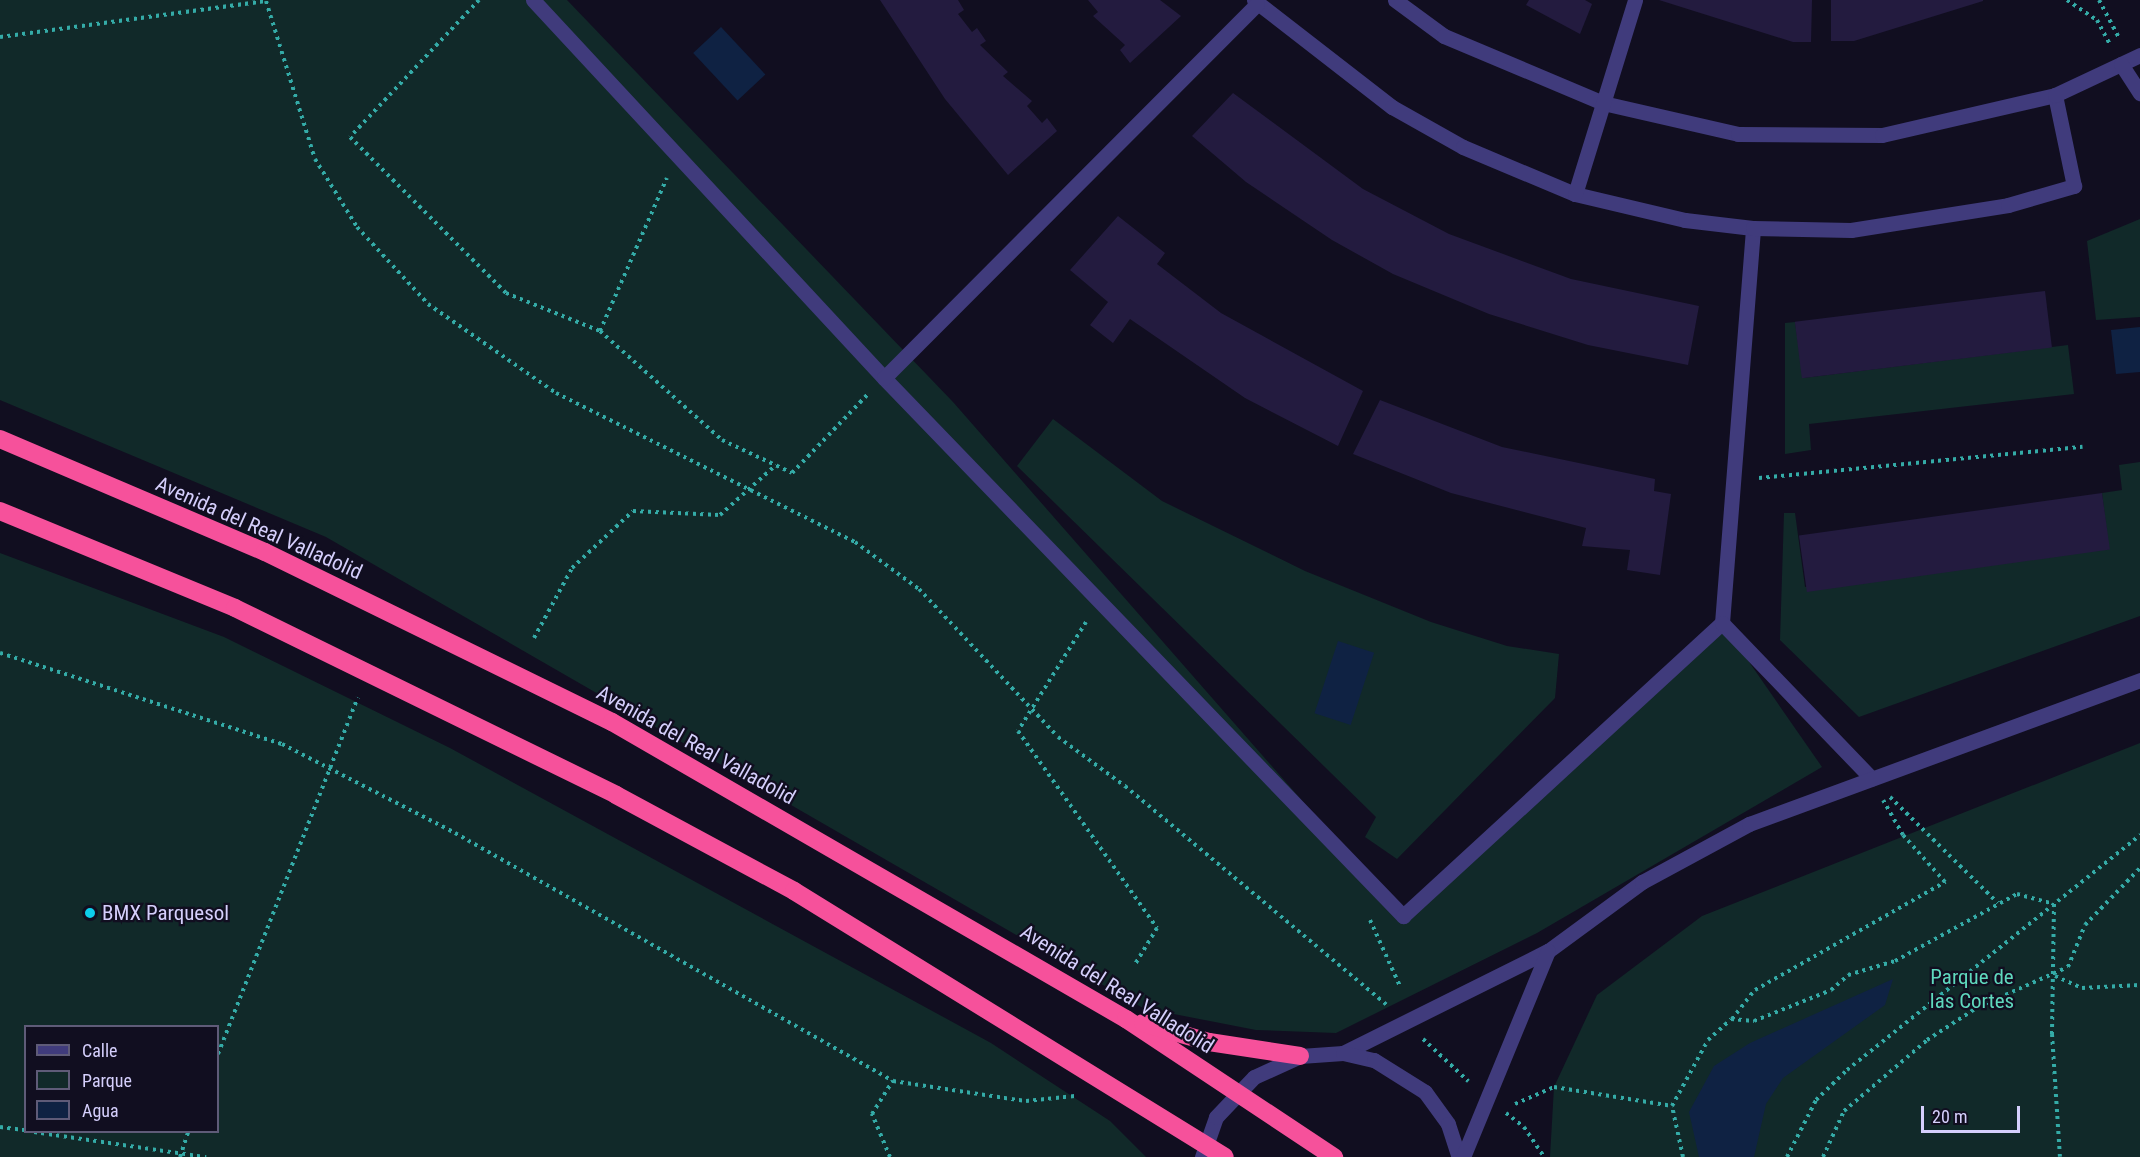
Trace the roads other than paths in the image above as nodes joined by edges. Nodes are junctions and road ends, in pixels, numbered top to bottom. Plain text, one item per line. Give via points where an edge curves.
1 (533, 0) edge
2 (1395, 0) edge
3 (1635, 0) edge
4 (1256, 2) edge
5 (2140, 55) edge
6 (2121, 64) junction
7 (2140, 93) edge
8 (2055, 95) junction
9 (1603, 103) junction
10 (1575, 194) junction
11 (1753, 228) junction
12 (884, 378) junction
13 (0, 440) edge
14 (0, 511) edge
15 (1722, 623) junction
16 (2140, 680) edge
17 (1872, 779) junction
18 (1548, 951) junction
19 (1126, 1019) junction
20 (1343, 1053) junction
21 (1300, 1056) junction
22 (1237, 1090) junction
23 (1204, 1150) edge
24 (1225, 1157) edge
25 (1334, 1157) edge
26 (1461, 1157) edge

1 - 12 street
2 - 9 street via 1444,36
3 - 9 street
4 - 10 street via 1392,107 1463,147
4 - 12 street via 1113,152
5 - 6 street
6 - 7 street
6 - 8 street
8 - 9 street via 1882,135 1738,134
8 - 11 street via 2074,186 2008,205 1851,230
9 - 10 street
10 - 11 street via 1685,220
11 - 15 street via 1733,436
12 - 15 street via 1403,916
13 - 19 highway, Avenida del Real Valladolid via 265,552 612,722
14 - 23 highway via 235,608 616,795 794,891
15 - 17 street
16 - 17 street
17 - 18 street via 1749,824 1642,882
18 - 20 street
18 - 26 street via 1489,1101
19 - 21 highway via 1209,1041
19 - 22 highway, Avenida del Real Valladolid
20 - 21 street
20 - 26 street via 1374,1060 1425,1092 1448,1124
21 - 22 street via 1275,1064
22 - 23 street
22 - 25 highway, Avenida del Real Valladolid
23 - 24 highway

